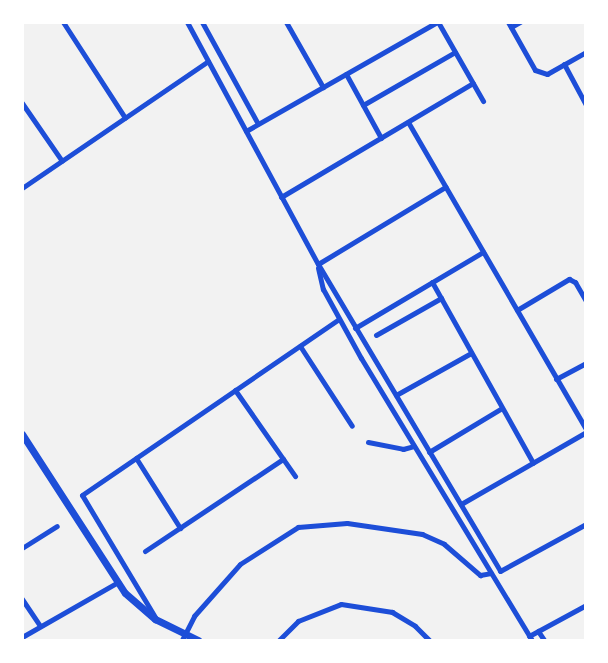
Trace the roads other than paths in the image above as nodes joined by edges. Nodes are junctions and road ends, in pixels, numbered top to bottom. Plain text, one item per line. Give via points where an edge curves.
1 (63, 22) edge
2 (187, 22) edge
3 (202, 22) edge
4 (437, 22) edge
5 (520, 22) edge
6 (286, 23) edge
7 (510, 25) edge
8 (455, 52) junction
9 (585, 52) edge
10 (208, 61) junction
11 (564, 64) junction
12 (346, 74) junction
13 (473, 83) junction
14 (323, 87) junction
15 (483, 101) dead end
16 (22, 103) edge
17 (363, 105) junction
18 (585, 105) edge
19 (125, 118) junction
20 (408, 122) junction
21 (258, 124) junction
22 (246, 131) junction
23 (381, 138) junction
24 (62, 161) junction
25 (445, 187) junction
26 (22, 188) edge
27 (281, 197) junction
28 (483, 252) junction
29 (318, 264) junction
30 (432, 282) junction
31 (441, 298) junction
32 (585, 301) edge
33 (517, 310) junction
34 (339, 319) junction
35 (355, 328) junction
36 (376, 335) dead end
37 (300, 346) junction
38 (471, 353) junction
39 (585, 363) edge
40 (556, 379) junction
41 (235, 390) junction
42 (396, 395) junction
43 (502, 408) junction
44 (352, 426) dead end
45 (585, 431) edge
46 (22, 434) edge
47 (368, 442) dead end
48 (414, 446) junction
49 (429, 452) junction
50 (136, 458) junction
51 (283, 459) junction
52 (533, 463) junction
53 (295, 476) dead end
54 (461, 504) junction
55 (585, 524) edge
56 (57, 526) dead end
57 (180, 528) junction
58 (22, 548) edge
59 (145, 551) dead end
60 (491, 573) junction
61 (118, 582) junction
62 (22, 599) edge
63 (585, 605) edge
64 (155, 619) junction
65 (40, 626) junction
66 (538, 632) junction
67 (22, 637) edge
68 (183, 638) edge
69 (530, 638) edge
70 (198, 640) edge
71 (279, 640) edge
72 (429, 640) edge
73 (544, 640) edge

1 - 19 street
2 - 10 street
3 - 21 street
4 - 8 street
4 - 12 street
5 - 7 street
6 - 14 street
7 - 11 street via 535,70 547,75
8 - 13 street
8 - 17 street
9 - 11 street
10 - 19 street
10 - 22 street
11 - 18 street
12 - 14 street
12 - 17 street
13 - 15 street
13 - 20 street
14 - 21 street
16 - 24 street
17 - 23 street
19 - 24 street
20 - 23 street
20 - 25 street
21 - 22 street
22 - 27 street
23 - 27 street
24 - 26 street
25 - 28 street
25 - 29 street
27 - 29 street
28 - 30 street
28 - 33 street
29 - 34 street via 323,289
29 - 35 street
30 - 31 street
30 - 35 street
31 - 36 street
31 - 38 street
32 - 33 street via 575,282 569,279
33 - 40 street
34 - 37 street
34 - 48 street
35 - 42 street
37 - 41 street
37 - 44 street
38 - 42 street
38 - 43 street
39 - 40 street
40 - 45 street
41 - 50 street
41 - 51 street
42 - 49 street
43 - 49 street
43 - 52 street
45 - 52 street
46 - 61 street
47 - 48 street via 403,449
48 - 60 street
49 - 54 street
50 - 57 street
50 - 64 street via 82,495
51 - 53 street
51 - 57 street
52 - 54 street
54 - 55 street via 500,571
56 - 58 street
57 - 59 street
60 - 68 street via 480,575 444,544 422,534 347,523 298,527 240,564 208,597
60 - 69 street
61 - 64 street
61 - 65 street
62 - 65 street
63 - 66 street
64 - 68 street
65 - 67 street
66 - 69 street
66 - 73 street
68 - 70 street
71 - 72 street via 298,621 341,604 392,612

